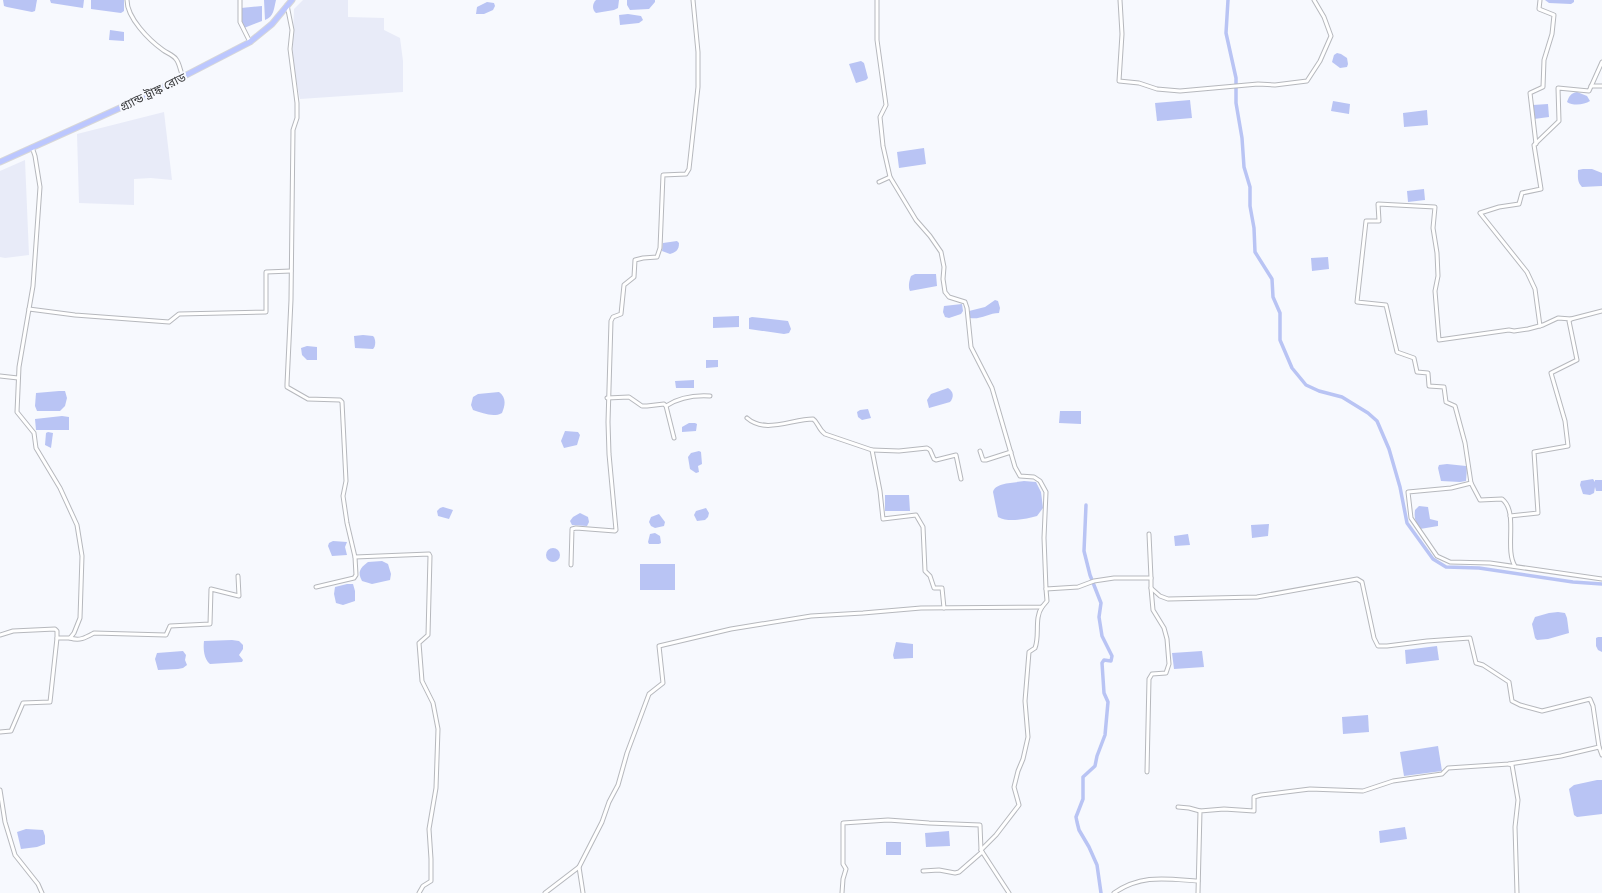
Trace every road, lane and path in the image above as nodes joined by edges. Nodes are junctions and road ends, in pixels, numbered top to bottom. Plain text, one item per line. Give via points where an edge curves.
1 (127, 0) edge
2 (240, 0) edge
3 (292, 0) edge
4 (693, 0) edge
5 (877, 0) edge
6 (1120, 0) edge
7 (1314, 0) edge
8 (1540, 0) edge
9 (287, 5) junction
10 (250, 42) junction
11 (1602, 62) edge
12 (183, 77) junction
13 (1591, 86) junction
14 (1602, 86) edge
15 (1536, 144) junction
16 (32, 147) junction
17 (0, 162) edge
18 (890, 177) junction
19 (880, 182) dead end
20 (291, 271) junction
21 (29, 309) junction
22 (1602, 311) edge
23 (1571, 319) junction
24 (1540, 326) junction
25 (0, 376) edge
26 (18, 378) junction
27 (710, 396) dead end
28 (608, 398) junction
29 (666, 406) junction
30 (747, 418) dead end
31 (674, 438) dead end
32 (872, 450) junction
33 (980, 451) dead end
34 (1011, 452) junction
35 (961, 479) dead end
36 (1470, 483) junction
37 (1510, 516) junction
38 (1149, 534) dead end
39 (356, 557) junction
40 (571, 565) dead end
41 (1515, 566) junction
42 (238, 576) dead end
43 (1151, 578) junction
44 (1602, 578) edge
45 (316, 587) dead end
46 (1152, 588) junction
47 (1046, 589) junction
48 (1042, 607) junction
49 (944, 608) junction
50 (0, 635) edge
51 (57, 638) junction
52 (70, 638) junction
53 (0, 732) edge
54 (1601, 747) edge
55 (1602, 755) edge
56 (1509, 764) junction
57 (1147, 772) dead end
58 (0, 790) edge
59 (1178, 807) dead end
60 (1200, 811) junction
61 (982, 851) junction
62 (579, 867) junction
63 (923, 871) dead end
64 (1198, 881) junction
65 (42, 893) edge
66 (419, 893) edge
67 (545, 893) edge
68 (583, 893) edge
69 (842, 893) edge
70 (1009, 893) edge
71 (1114, 893) edge
72 (1198, 893) edge
73 (1517, 893) edge

1 - 12 street via 135,21 149,39 175,57
2 - 10 street via 240,22
3 - 9 highway, গ্র্যান্ড ট্রাঙ্ক রোড
4 - 28 street via 698,86 689,169 686,174 662,175 660,248 657,257 635,260 634,277 624,285 621,314 613,317 611,321
5 - 18 street via 877,40 886,105 880,117
6 - 7 street via 1122,34 1119,81 1180,91 1308,82 1331,36
8 - 15 street via 1539,9 1554,15 1552,34 1544,60 1543,87 1530,93
9 - 10 highway, গ্র্যান্ড ট্রাঙ্ক রোড via 272,24
9 - 20 street via 292,30 290,49 297,103 297,118 293,130
10 - 12 highway, গ্র্যান্ড ট্রাঙ্ক রোড
11 - 13 street
12 - 16 highway, গ্র্যান্ড ট্রাঙ্ক রোড
13 - 14 street
13 - 15 street via 1589,91 1558,88 1559,121
15 - 24 street via 1534,145 1540,189 1522,193 1519,204 1480,213 1527,272 1535,289
16 - 17 highway, গ্র্যান্ড ট্রাঙ্ক রোড
16 - 21 street via 40,186
18 - 19 street
18 - 34 street via 916,220 941,252 945,292 949,297 965,302 971,348 992,388
20 - 21 street via 266,272 266,312 179,314 170,322
20 - 39 street via 287,387 308,399 342,402 346,481 343,496
21 - 26 street
22 - 23 street
23 - 24 street via 1558,318
23 - 37 street via 1569,321 1577,360 1551,373 1565,421 1568,446 1534,452 1538,513
24 - 36 street via 1439,340 1435,291 1438,276 1437,253 1432,228 1435,207 1378,204 1379,222 1366,221 1357,302 1386,305 1397,352 1414,358 1417,372 1428,373 1428,386 1444,387 1446,402 1455,406 1465,443
25 - 26 street
26 - 52 street via 17,412 34,433 36,448 60,488 76,525 82,556 80,618
27 - 29 street via 693,395
28 - 29 street via 629,397 642,406
28 - 40 street via 609,454 616,530 572,529
29 - 31 street
30 - 32 street via 758,425 780,425 813,419 825,434
32 - 35 street via 927,448 936,460 956,455
32 - 49 street via 883,519 916,515 923,527 925,571 930,576 934,588 942,588
33 - 34 street via 983,460
34 - 47 street via 1020,476 1034,477 1040,481 1046,492
36 - 37 street via 1480,500 1497,498 1506,502
36 - 41 street via 1451,488 1408,492 1411,518 1437,556 1450,562
37 - 41 street via 1511,560
38 - 43 street
39 - 45 street via 354,578
39 - 66 street via 429,554 430,556 428,635 419,643 422,681 433,703 438,729 436,788 429,829 431,881 423,886
41 - 44 street
42 - 52 street via 239,596 211,589 210,624 170,626 166,635 94,633 84,639
43 - 46 street
43 - 47 street via 1114,578 1078,587
46 - 54 street via 1160,596 1168,599 1257,597 1358,579 1362,582 1378,646 1470,638 1476,663 1509,682 1512,701 1542,711 1590,699
46 - 57 street via 1153,610 1164,628 1167,639 1168,664 1166,673 1152,674 1149,679
47 - 48 street via 1046,601
48 - 49 street
48 - 61 street via 1039,611 1038,641 1035,648 1029,652 1024,701 1028,737 1014,787 1019,805
49 - 62 street via 811,616 731,629 659,646 663,683 649,694 627,752 618,785
50 - 51 street via 13,631 55,629
51 - 52 street
51 - 53 street via 50,702 23,703 11,731
54 - 55 street
54 - 56 street
56 - 60 street via 1448,768 1442,774 1393,781 1363,791 1310,790 1254,796 1254,811
56 - 73 street via 1512,765 1518,800 1515,827
58 - 65 street via 5,822 15,855
59 - 60 street
60 - 64 street
61 - 63 street via 959,872
61 - 69 street via 980,825 929,824 900,820 844,822 843,864 846,869
61 - 70 street
62 - 67 street
62 - 68 street
64 - 71 street via 1150,878 1124,886
64 - 72 street

